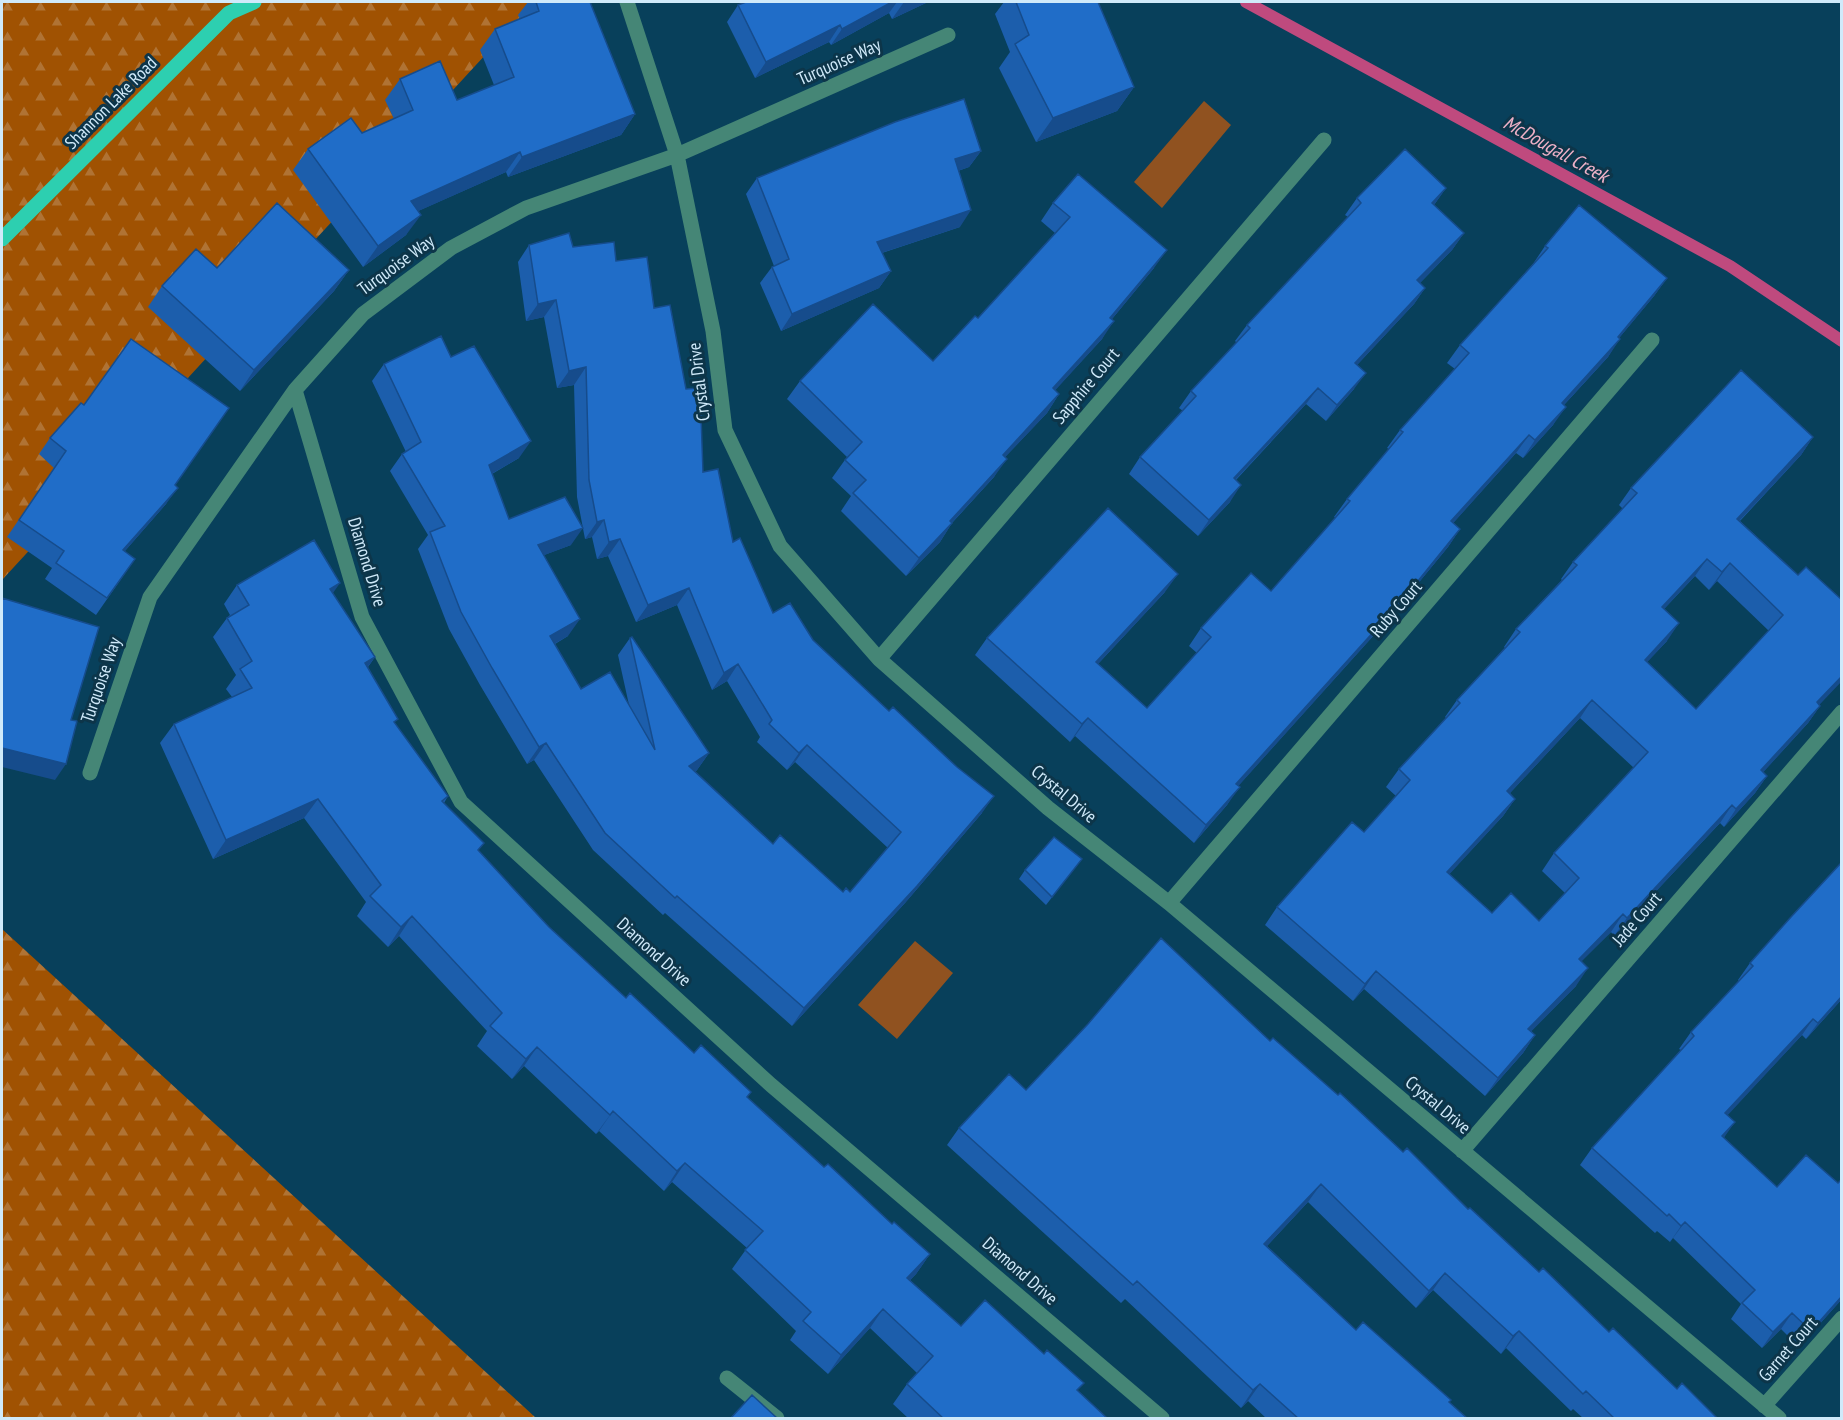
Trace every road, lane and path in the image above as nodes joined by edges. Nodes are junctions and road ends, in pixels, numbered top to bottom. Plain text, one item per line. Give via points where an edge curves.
1 (254, 2) edge
2 (627, 2) edge
3 (948, 35) dead end
4 (1324, 140) dead end
5 (677, 155) junction
6 (2, 239) edge
7 (1652, 340) dead end
8 (295, 390) junction
9 (879, 658) junction
10 (1842, 712) edge
11 (90, 773) dead end
12 (1168, 903) junction
13 (1462, 1151) junction
14 (1842, 1318) edge
15 (727, 1378) dead end
16 (1764, 1406) junction
17 (777, 1419) edge
18 (1162, 1419) edge
19 (1779, 1419) edge

1 - 6 main road, Shannon Lake Road via 230,13
2 - 5 lane, Crystal Drive
3 - 5 lane, Turquoise Way
4 - 9 lane, Sapphire Court
5 - 8 lane, Turquoise Way via 526,208 451,248 363,314
5 - 9 lane, Crystal Drive via 713,331 725,430 780,546
7 - 12 lane, Ruby Court
8 - 11 lane, Turquoise Way via 150,597
8 - 18 lane, Diamond Drive via 362,617 461,802 771,1085
9 - 12 lane, Crystal Drive via 1048,808
10 - 13 lane, Jade Court
12 - 13 lane, Crystal Drive
13 - 16 lane, Crystal Drive
14 - 16 lane, Garnet Court
15 - 17 lane
16 - 19 lane, Crystal Drive

